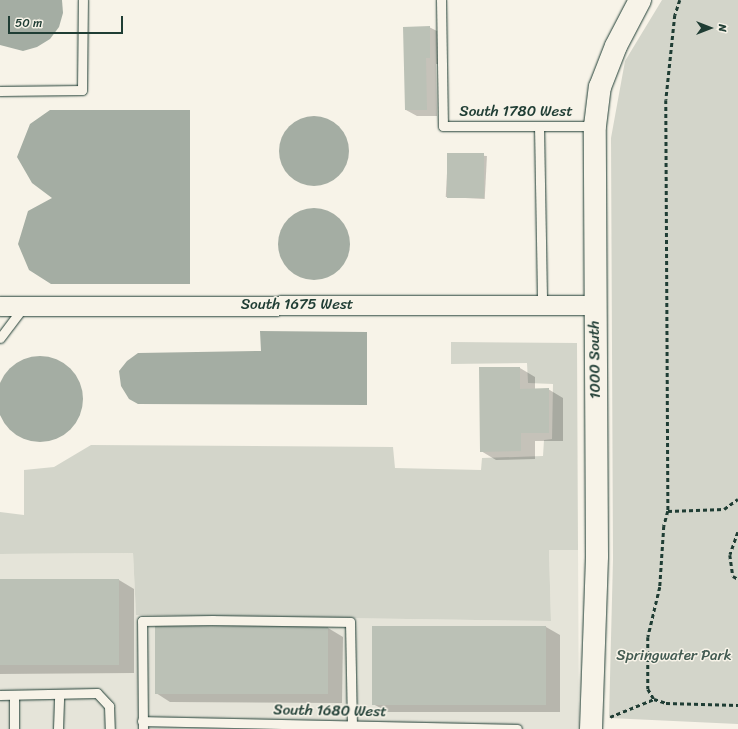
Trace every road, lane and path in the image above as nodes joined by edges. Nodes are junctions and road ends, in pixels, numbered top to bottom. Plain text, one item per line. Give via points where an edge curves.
1 (83, 0) edge
2 (441, 0) edge
3 (640, 0) edge
4 (680, 0) edge
5 (0, 91) edge
6 (539, 126) junction
7 (595, 126) junction
8 (542, 305) junction
9 (594, 305) junction
10 (0, 306) edge
11 (24, 306) junction
12 (0, 338) edge
13 (738, 499) edge
14 (668, 511) junction
15 (738, 532) edge
16 (738, 579) edge
17 (59, 694) junction
18 (0, 695) edge
19 (14, 695) junction
20 (654, 699) junction
21 (738, 705) edge
22 (600, 723) edge
23 (142, 725) edge
24 (352, 727) edge
25 (14, 729) edge
26 (58, 729) edge
27 (110, 729) edge
28 (517, 729) edge

1 - 5 lane via 82,90
2 - 6 lane, South 1780 West via 443,126
3 - 7 street, 1000 South via 616,46 600,87
4 - 14 path via 675,16 666,100
6 - 7 lane, South 1780 West
6 - 8 lane
7 - 9 street, 1000 South
8 - 9 street, South 1675 West
8 - 11 street, South 1675 West
9 - 22 street, 1000 South
10 - 11 street, South 1675 West
11 - 12 lane
13 - 14 path via 724,509
14 - 20 path via 664,526 660,587 648,637 648,689
15 - 16 path via 730,555 733,576
17 - 19 lane
17 - 26 lane
17 - 27 lane via 97,693 109,706
18 - 19 lane
19 - 25 lane
20 - 21 path via 666,703
20 - 22 path
23 - 24 lane, South 1680 West
23 - 24 lane via 142,621 342,621 350,622
24 - 28 lane, South 1680 West

